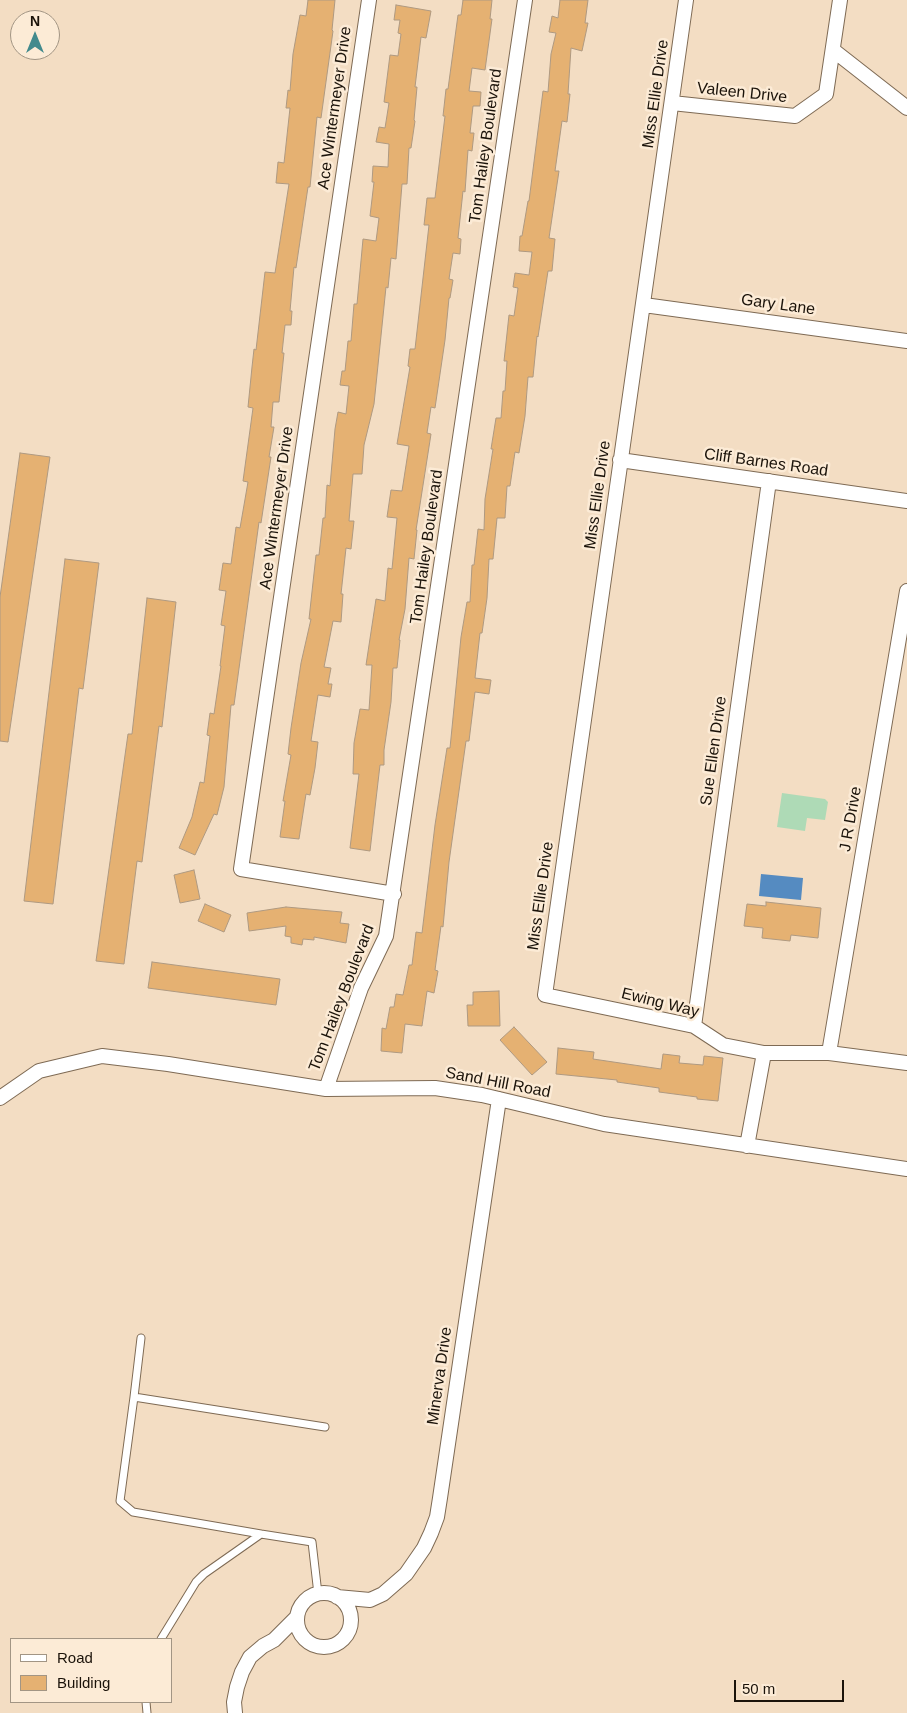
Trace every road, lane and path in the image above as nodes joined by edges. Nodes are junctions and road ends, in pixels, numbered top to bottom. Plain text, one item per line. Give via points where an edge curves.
1 (369, 0) edge
2 (525, 0) edge
3 (686, 0) edge
4 (840, 0) edge
5 (833, 50) junction
6 (672, 103) junction
7 (907, 108) edge
8 (644, 305) junction
9 (907, 340) edge
10 (620, 460) junction
11 (769, 481) junction
12 (907, 501) edge
13 (907, 591) edge
14 (394, 894) junction
15 (545, 995) joint
16 (694, 1026) junction
17 (764, 1053) junction
18 (829, 1053) junction
19 (907, 1063) edge
20 (326, 1089) junction
21 (0, 1098) edge
22 (499, 1099) junction
23 (747, 1146) junction
24 (907, 1170) edge
25 (142, 1338) dead end
26 (134, 1397) junction
27 (325, 1427) dead end
28 (261, 1534) junction
29 (318, 1594) junction
30 (337, 1597) junction
31 (370, 1600) junction
32 (297, 1617) junction
33 (350, 1618) junction
34 (162, 1638) edge
35 (274, 1640) junction
36 (306, 1640) junction
37 (235, 1713) edge

1 - 14 street, Ace Wintermeyer Drive via 241,869
2 - 14 street, Tom Hailey Boulevard
3 - 6 street, Miss Ellie Drive
4 - 5 street, Valeen Drive
5 - 6 street, Valeen Drive via 826,94 795,116
5 - 7 street
6 - 8 street, Miss Ellie Drive
8 - 9 street, Gary Lane
8 - 10 street, Miss Ellie Drive
10 - 11 street, Cliff Barnes Road
10 - 15 street, Miss Ellie Drive
11 - 12 street, Cliff Barnes Road
11 - 16 street, Sue Ellen Drive
13 - 18 street, J R Drive
14 - 20 street, Tom Hailey Boulevard via 386,936 361,988
15 - 16 street, Ewing Way
16 - 17 street, Ewing Way via 723,1044
17 - 18 street, Ewing Way
17 - 23 street
18 - 19 street, Ewing Way
20 - 21 street, Sand Hill Road via 102,1056 39,1071
20 - 22 street, Sand Hill Road via 435,1088
22 - 23 street, Sand Hill Road via 604,1124
22 - 31 street, Minerva Drive via 437,1517 428,1540 406,1574 383,1594
23 - 24 street, Sand Hill Road
25 - 26 lane
26 - 27 lane
26 - 28 lane via 120,1501 132,1512
28 - 29 lane via 312,1542
28 - 34 lane via 196,1582
29 - 30 street
29 - 32 street via 305,1601
30 - 31 street
30 - 33 street via 349,1610
31 - 33 street, Minerva Drive
32 - 35 street
32 - 36 street
33 - 36 street via 346,1635 339,1642 323,1646
35 - 36 street
35 - 37 street via 250,1657 242,1672 234,1702

